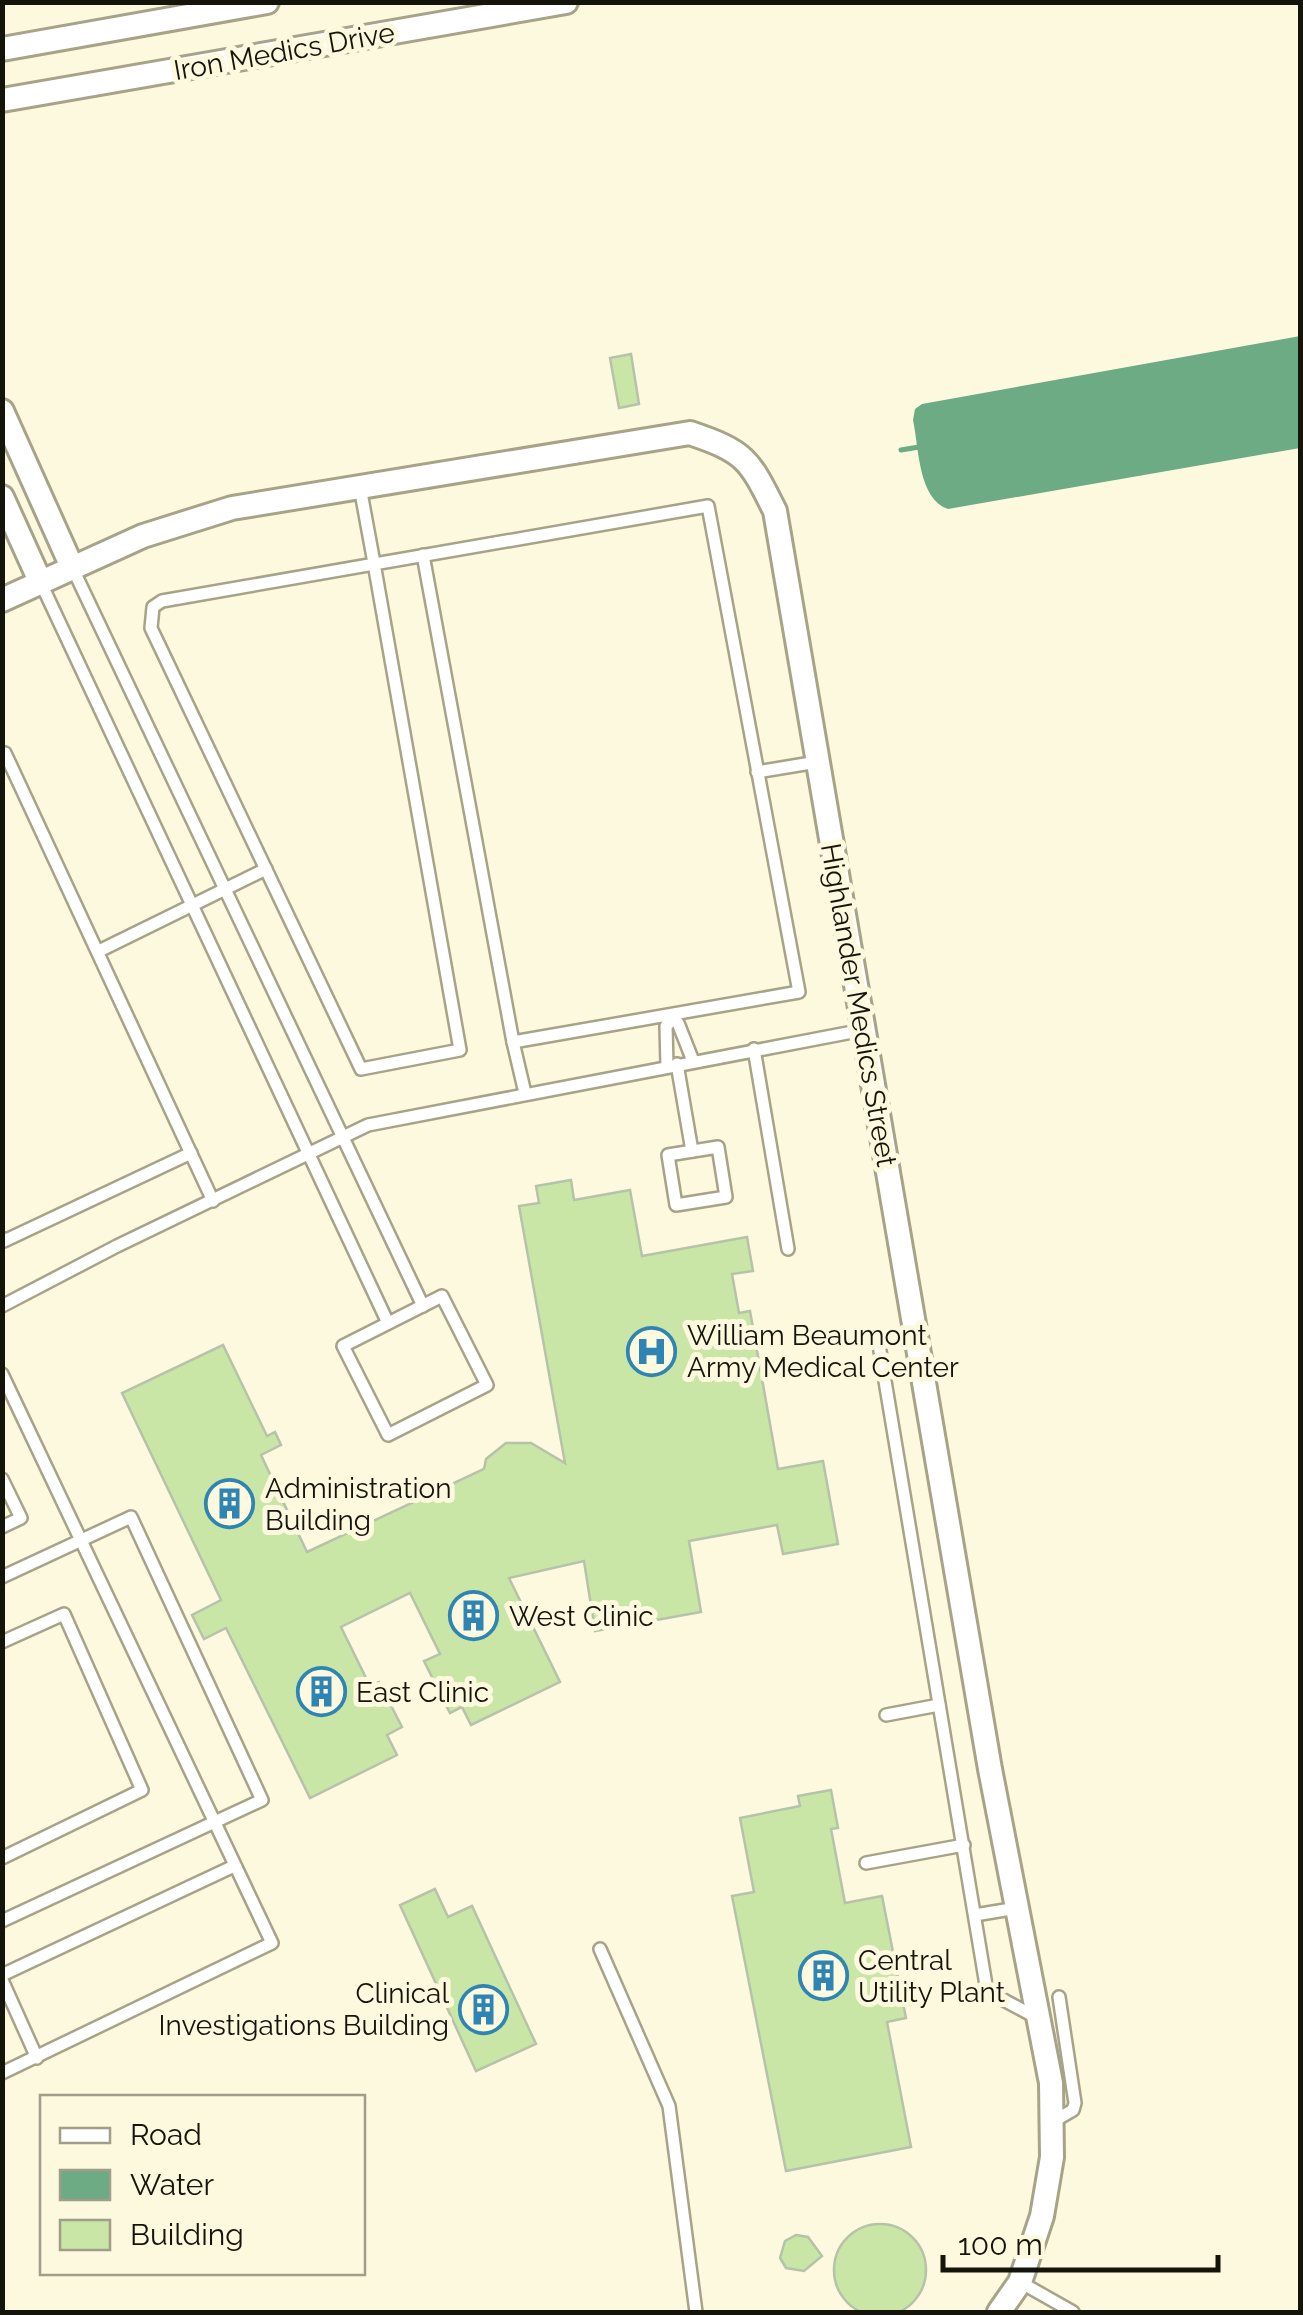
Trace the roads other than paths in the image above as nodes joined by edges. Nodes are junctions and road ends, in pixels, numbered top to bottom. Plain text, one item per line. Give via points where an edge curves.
1 (267, 2) edge
2 (566, 2) edge
3 (2, 49) edge
4 (2, 100) edge
5 (2, 411) edge
6 (360, 487) junction
7 (2, 497) edge
8 (423, 555) junction
9 (374, 564) junction
10 (72, 567) junction
11 (40, 581) junction
12 (2, 600) edge
13 (2, 754) edge
14 (817, 762) junction
15 (757, 772) junction
16 (266, 869) junction
17 (226, 890) junction
18 (193, 906) junction
19 (99, 951) junction
20 (671, 1017) junction
21 (862, 1030) junction
22 (512, 1042) junction
23 (754, 1050) junction
24 (693, 1061) junction
25 (672, 1065) junction
26 (524, 1093) junction
27 (343, 1138) junction
28 (692, 1151) junction
29 (191, 1153) junction
30 (309, 1154) junction
31 (213, 1200) junction
32 (2, 1238) edge
33 (788, 1249) dead end
34 (2, 1306) edge
35 (422, 1306) junction
36 (388, 1323) junction
37 (879, 1345) dead end
38 (2, 1374) edge
39 (2, 1479) edge
40 (2, 1527) edge
41 (80, 1540) junction
42 (2, 1576) edge
43 (2, 1642) edge
44 (940, 1704) junction
45 (886, 1715) dead end
46 (213, 1823) junction
47 (964, 1845) junction
48 (2, 1858) edge
49 (866, 1862) dead end
50 (234, 1866) junction
51 (1017, 1908) junction
52 (975, 1915) junction
53 (2, 1922) edge
54 (600, 1949) dead end
55 (2, 1977) edge
56 (1060, 1997) dead end
57 (1039, 2019) junction
58 (37, 2058) junction
59 (2, 2073) edge
60 (1054, 2121) junction
61 (1020, 2282) junction
62 (696, 2312) edge
63 (1000, 2312) edge
64 (1073, 2312) edge

1 - 3 street, Iron Medics Drive
2 - 4 street, Iron Medics Drive
5 - 10 street
6 - 9 lane
6 - 10 street, Highlander Medics Street via 232,508
6 - 14 street, Highlander Medics Street via 690,432 726,445 753,467 774,511
7 - 11 street
8 - 9 lane
8 - 15 lane via 708,506
8 - 22 lane
9 - 16 lane via 162,601 153,608 152,628
9 - 16 lane via 460,1050 361,1069
10 - 11 street, Highlander Medics Street
10 - 17 lane
11 - 12 street, Highlander Medics Street
11 - 18 lane
13 - 19 lane
14 - 15 lane
14 - 21 street, Highlander Medics Street
15 - 20 lane via 799,992
16 - 17 lane
17 - 18 lane
17 - 27 lane
18 - 19 lane
18 - 30 lane
19 - 29 lane
20 - 22 lane
20 - 24 lane
20 - 25 lane via 666,1026
21 - 23 lane
21 - 51 street, Highlander Medics Street
22 - 26 lane
23 - 24 lane
23 - 33 lane
24 - 25 lane
25 - 26 lane
25 - 28 lane
26 - 27 lane via 368,1125
27 - 30 lane
27 - 35 lane
28 - 28 lane via 668,1155 676,1205 726,1197 718,1147
29 - 31 lane
29 - 32 lane
30 - 31 lane
30 - 36 lane
31 - 34 lane
35 - 36 lane
35 - 36 lane via 442,1296 487,1386 388,1435 342,1346
37 - 44 lane
38 - 41 lane
39 - 40 lane via 21,1518
41 - 42 lane
41 - 46 lane
41 - 46 lane via 130,1517 262,1800
43 - 48 lane via 64,1614 142,1790
44 - 45 lane
44 - 47 lane
46 - 50 lane
46 - 53 lane
47 - 49 lane
47 - 52 lane
50 - 55 lane
50 - 58 lane via 272,1943
51 - 52 lane
51 - 57 street, Highlander Medics Street
52 - 57 lane via 987,1991
54 - 62 lane via 669,2106
55 - 58 lane
56 - 60 lane via 1075,2103
57 - 60 street, Highlander Medics Street
58 - 59 lane
60 - 61 street, Highlander Medics Street via 1042,2216
61 - 63 street, Highlander Medics Street
61 - 64 lane

